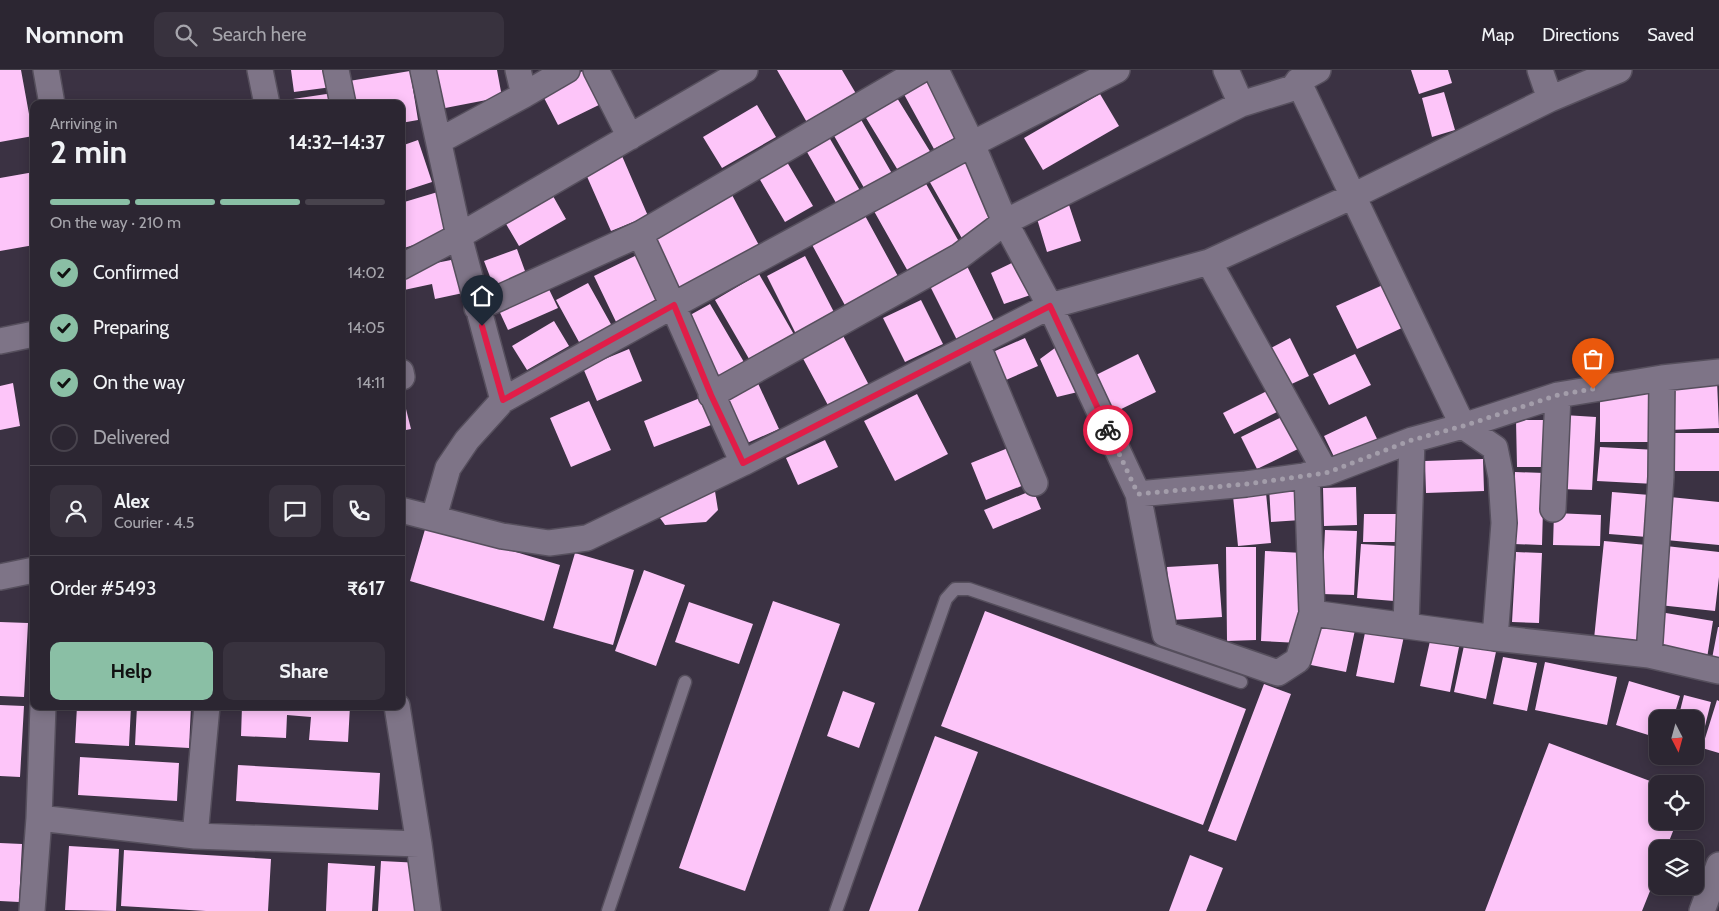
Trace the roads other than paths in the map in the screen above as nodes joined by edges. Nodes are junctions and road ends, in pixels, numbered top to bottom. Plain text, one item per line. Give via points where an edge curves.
1 (46, 70) edge
2 (260, 70) edge
3 (336, 70) edge
4 (423, 70) edge
5 (518, 70) edge
6 (567, 70) edge
7 (596, 70) edge
8 (745, 70) edge
9 (921, 70) edge
10 (936, 70) edge
11 (1117, 70) edge
12 (1226, 70) edge
13 (1540, 70) edge
14 (1619, 70) edge
15 (1308, 76) edge
16 (524, 95) junction
17 (1550, 99) junction
18 (51, 100) edge
19 (267, 100) edge
20 (342, 100) edge
21 (1240, 104) junction
22 (630, 137) junction
23 (439, 141) junction
24 (972, 144) junction
25 (1353, 196) junction
26 (1005, 222) junction
27 (640, 234) junction
28 (459, 236) junction
29 (1209, 262) junction
30 (405, 264) edge
31 (674, 305) junction
32 (1050, 306) junction
33 (477, 308) junction
34 (30, 335) edge
35 (0, 341) edge
36 (977, 344) junction
37 (1719, 372) edge
38 (1662, 378) junction
39 (711, 395) junction
40 (1558, 395) junction
41 (503, 400) junction
42 (1463, 426) junction
43 (1412, 440) junction
44 (743, 463) junction
45 (1317, 474) junction
46 (1036, 483) dead end
47 (1138, 494) junction
48 (1553, 510) dead end
49 (405, 511) edge
50 (434, 517) junction
51 (30, 571) edge
52 (0, 577) edge
53 (1312, 613) junction
54 (1406, 626) junction
55 (1495, 638) junction
56 (1649, 655) junction
57 (1719, 672) edge
58 (686, 682) dead end
59 (1241, 682) dead end
60 (43, 710) edge
61 (207, 710) edge
62 (398, 710) edge
63 (40, 818) junction
64 (195, 836) junction
65 (419, 844) junction
66 (1719, 866) edge
67 (32, 911) edge
68 (428, 911) edge
69 (608, 911) edge
70 (836, 911) edge
71 (1702, 911) edge

1 - 18 street
2 - 19 street
3 - 20 street
4 - 23 street
5 - 16 street
6 - 16 street
7 - 22 street
8 - 22 street
9 - 27 street
10 - 24 street
11 - 24 street
12 - 21 street
13 - 17 street
14 - 17 street
15 - 21 street via 1293,88
15 - 25 street
16 - 23 street
17 - 25 street
21 - 26 street
22 - 28 street
23 - 28 street
24 - 26 street
24 - 31 street
25 - 29 street
25 - 42 street
26 - 32 street
26 - 39 street via 960,256
27 - 31 street
27 - 33 street
28 - 30 street
28 - 33 street
29 - 32 street
29 - 45 street
31 - 39 street
31 - 41 street
32 - 36 street
32 - 47 street
33 - 41 street
34 - 35 street
36 - 44 street
36 - 46 street
37 - 38 street
38 - 40 street
38 - 56 street via 1661,477
39 - 44 street
40 - 42 street
40 - 48 street
41 - 50 street via 467,440 448,468
42 - 43 street
42 - 55 street via 1495,448 1501,477 1504,523
43 - 45 street
43 - 54 street
44 - 50 street via 587,538 549,543 502,536
45 - 47 street
45 - 53 street
47 - 53 street via 1165,634 1278,673 1298,660
49 - 50 street
51 - 52 street
53 - 54 street
54 - 55 street
55 - 56 street
56 - 57 street
58 - 69 lane
59 - 70 lane via 968,589 955,589 946,599
60 - 63 street
61 - 64 street
62 - 65 street
63 - 64 street
63 - 67 street
64 - 65 street
65 - 68 street
66 - 71 street

